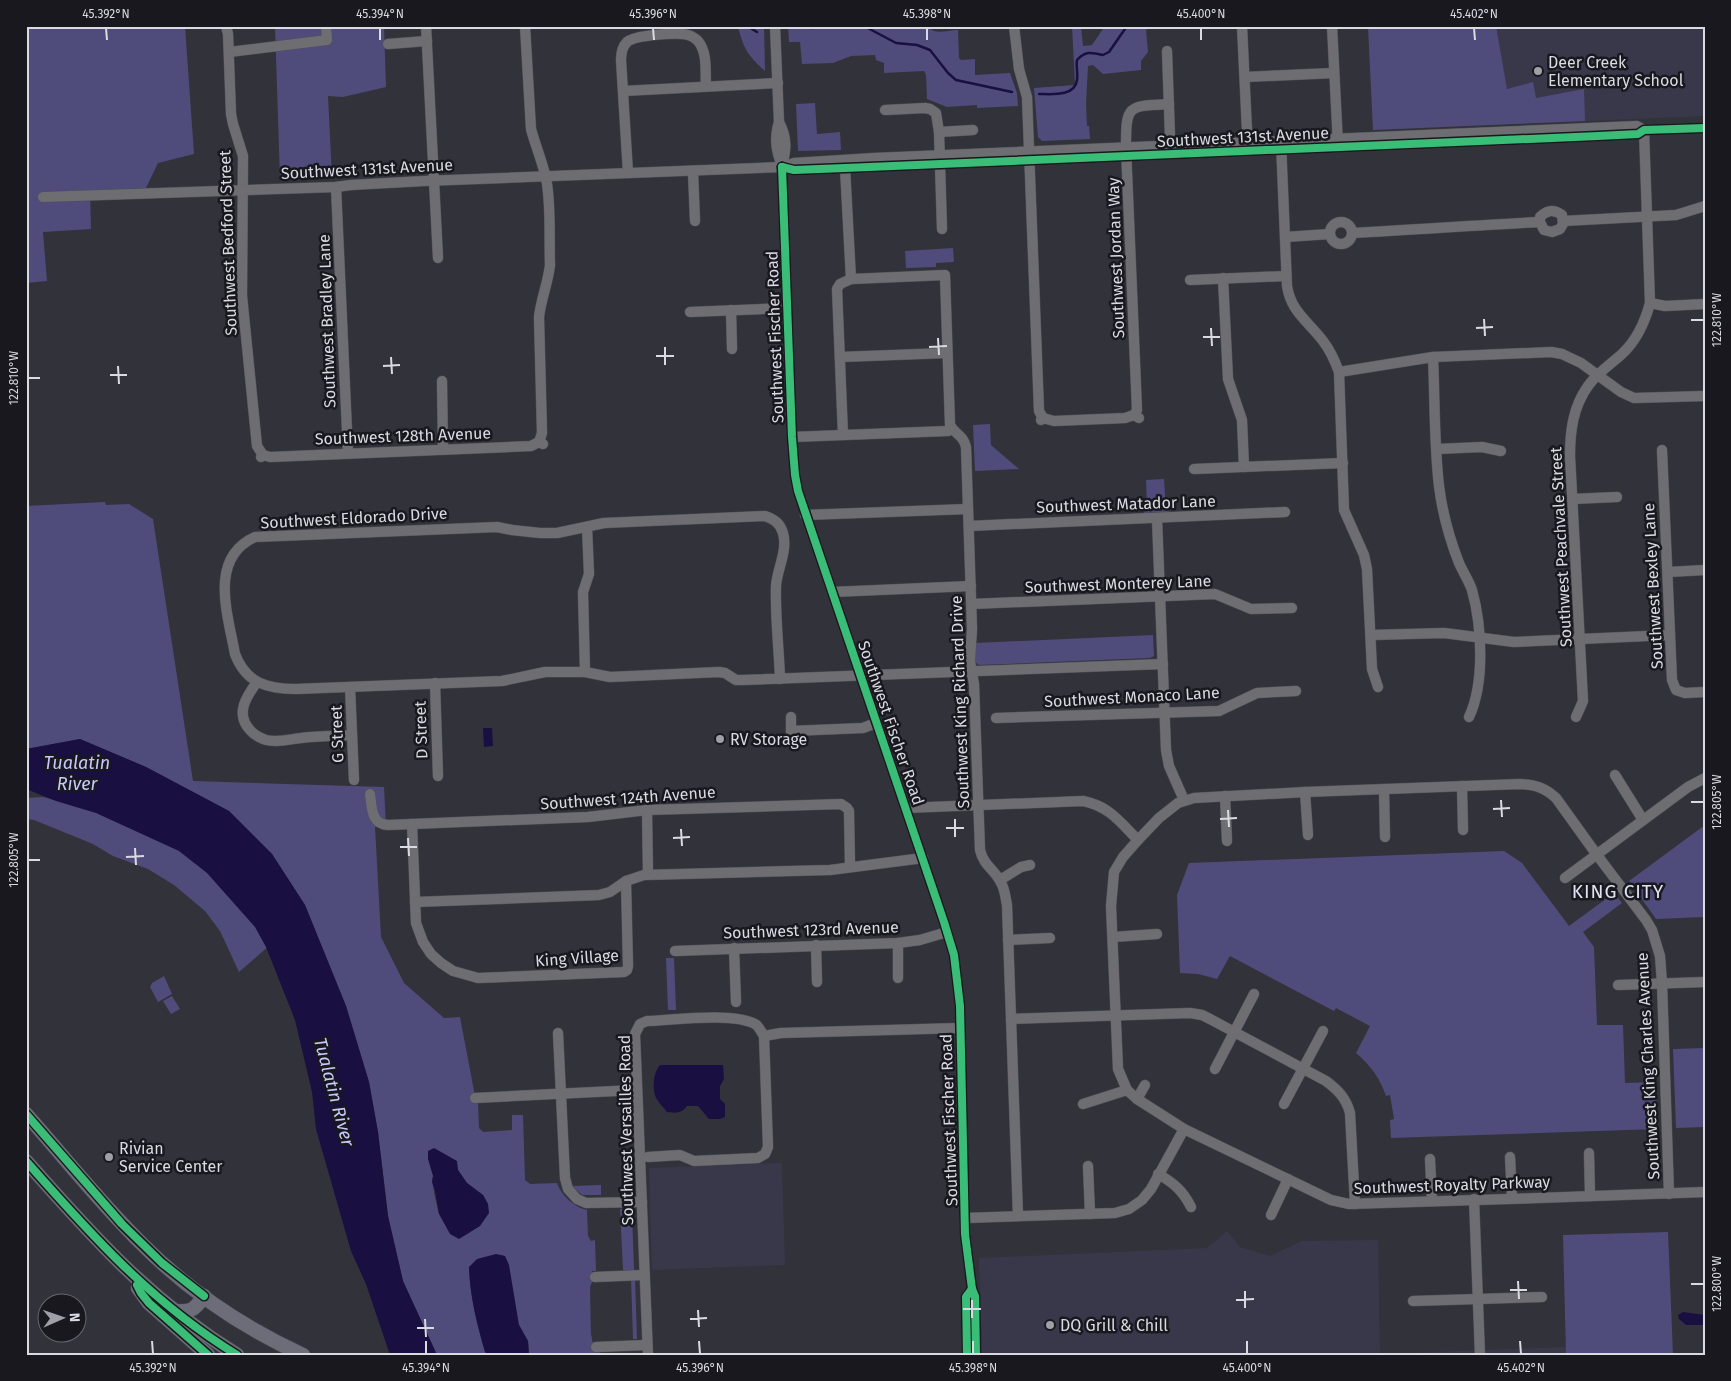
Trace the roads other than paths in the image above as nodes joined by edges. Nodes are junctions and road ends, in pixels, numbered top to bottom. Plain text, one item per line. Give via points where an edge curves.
1 (226, 26) edge
2 (326, 26) edge
3 (426, 26) edge
4 (525, 26) edge
5 (775, 26) edge
6 (1014, 26) edge
7 (1242, 26) edge
8 (1332, 26) edge
9 (427, 41) junction
10 (388, 44) dead end
11 (1167, 50) dead end
12 (229, 52) junction
13 (1334, 73) junction
14 (1244, 77) junction
15 (778, 83) junction
16 (706, 86) junction
17 (623, 91) junction
18 (1169, 104) junction
19 (885, 110) dead end
20 (1705, 128) edge
21 (973, 130) dead end
22 (1644, 130) junction
23 (1247, 131) dead end
24 (939, 132) junction
25 (1170, 137) dead end
26 (1338, 142) junction
27 (1281, 145) junction
28 (1126, 152) junction
29 (1029, 156) junction
30 (940, 159) junction
31 (782, 167) junction
32 (845, 168) junction
33 (693, 172) junction
34 (628, 174) junction
35 (545, 176) junction
36 (435, 181) junction
37 (336, 187) junction
38 (244, 189) junction
39 (43, 197) dead end
40 (1705, 206) edge
41 (1648, 217) junction
42 (695, 221) dead end
43 (1563, 221) junction
44 (1540, 222) junction
45 (942, 230) dead end
46 (1353, 233) junction
47 (1330, 234) junction
48 (1285, 237) junction
49 (438, 258) dead end
50 (1286, 276) junction
51 (1223, 278) junction
52 (851, 279) junction
53 (1190, 280) dead end
54 (1650, 303) junction
55 (1705, 304) edge
56 (787, 308) junction
57 (731, 310) junction
58 (690, 312) dead end
59 (732, 349) dead end
60 (948, 353) junction
61 (840, 357) junction
62 (1434, 357) junction
63 (1339, 372) junction
64 (1597, 375) junction
65 (442, 381) dead end
66 (1705, 396) edge
67 (952, 429) junction
68 (842, 435) junction
69 (792, 437) junction
70 (443, 449) junction
71 (1437, 449) junction
72 (1662, 450) dead end
73 (1501, 451) dead end
74 (348, 453) junction
75 (262, 456) joint
76 (1342, 463) junction
77 (1244, 467) junction
78 (1194, 469) dead end
79 (1617, 497) dead end
80 (1572, 499) junction
81 (968, 508) junction
82 (1285, 512) dead end
83 (805, 515) junction
84 (1157, 518) junction
85 (968, 526) junction
86 (588, 527) junction
87 (1705, 570) edge
88 (1668, 572) junction
89 (971, 586) junction
90 (832, 592) junction
91 (1160, 596) junction
92 (972, 604) junction
93 (1292, 608) dead end
94 (1371, 635) junction
95 (1670, 635) junction
96 (1478, 638) junction
97 (1580, 639) junction
98 (1163, 664) junction
99 (585, 672) junction
100 (971, 672) junction
101 (860, 676) junction
102 (780, 679) junction
103 (257, 682) junction
104 (434, 684) junction
105 (350, 687) junction
106 (1378, 687) dead end
107 (1296, 691) dead end
108 (1705, 692) edge
109 (1165, 713) junction
110 (791, 717) dead end
111 (1469, 717) dead end
112 (1576, 717) dead end
113 (996, 718) dead end
114 (876, 723) junction
115 (792, 731) junction
116 (352, 735) junction
117 (792, 744) dead end
118 (1615, 775) dead end
119 (438, 776) dead end
120 (1705, 778) edge
121 (354, 780) dead end
122 (1462, 786) junction
123 (1384, 789) junction
124 (1305, 792) junction
125 (370, 794) dead end
126 (1225, 796) junction
127 (1184, 800) junction
128 (978, 805) junction
129 (905, 808) junction
130 (647, 810) junction
131 (1643, 820) junction
132 (412, 824) junction
133 (1463, 830) dead end
134 (1308, 835) dead end
135 (1385, 837) dead end
136 (1138, 840) junction
137 (1227, 842) dead end
138 (1597, 855) junction
139 (922, 858) junction
140 (1030, 865) dead end
141 (850, 866) junction
142 (648, 874) junction
143 (1566, 878) dead end
144 (1000, 880) junction
145 (626, 881) junction
146 (415, 902) junction
147 (947, 932) junction
148 (1157, 934) dead end
149 (1113, 937) junction
150 (1050, 938) dead end
151 (1008, 940) junction
152 (898, 943) junction
153 (816, 945) junction
154 (734, 948) junction
155 (675, 950) dead end
156 (898, 978) dead end
157 (817, 982) dead end
158 (1705, 982) edge
159 (1662, 983) junction
160 (1618, 985) dead end
161 (1254, 994) dead end
162 (736, 1002) dead end
163 (1116, 1015) junction
164 (1011, 1019) junction
165 (960, 1028) junction
166 (1323, 1031) dead end
167 (1234, 1032) junction
168 (558, 1033) dead end
169 (764, 1036) junction
170 (1215, 1069) dead end
171 (1303, 1069) junction
172 (1145, 1085) dead end
173 (636, 1090) junction
174 (1127, 1090) junction
175 (560, 1094) junction
176 (475, 1098) dead end
177 (1137, 1099) junction
178 (1083, 1104) dead end
179 (1284, 1104) dead end
180 (26, 1114) edge
181 (1184, 1129) junction
182 (1589, 1153) dead end
183 (648, 1157) dead end
184 (1510, 1157) dead end
185 (1430, 1159) dead end
186 (26, 1161) edge
187 (1088, 1166) dead end
188 (1158, 1174) junction
189 (1288, 1178) junction
190 (1705, 1192) edge
191 (1669, 1194) junction
192 (1590, 1196) junction
193 (1512, 1198) junction
194 (1474, 1199) junction
195 (1432, 1201) junction
196 (642, 1202) junction
197 (1355, 1204) junction
198 (1191, 1207) dead end
199 (1090, 1214) junction
200 (1018, 1216) junction
201 (1271, 1216) dead end
202 (965, 1218) junction
203 (644, 1275) junction
204 (132, 1276) junction
205 (595, 1277) dead end
206 (972, 1289) junction
207 (204, 1296) junction
208 (1542, 1297) dead end
209 (1478, 1299) junction
210 (1413, 1301) dead end
211 (173, 1311) junction
212 (596, 1347) dead end
213 (647, 1350) edge
214 (208, 1355) edge
215 (237, 1355) edge
216 (303, 1355) edge
217 (967, 1355) edge
218 (976, 1355) edge
219 (1480, 1355) edge

1 - 12 street, Southwest Bedford Street
2 - 12 street via 327,40
3 - 9 street
4 - 35 street via 531,128
5 - 15 street, Southwest Fischer Road
6 - 29 street, Southwest Jordan Way via 1019,69 1027,97
7 - 14 street
8 - 13 street
9 - 10 street
9 - 36 street
11 - 18 street
12 - 38 street, Southwest Bedford Street via 231,114 244,156
13 - 14 street
13 - 26 street
14 - 23 street
15 - 16 street
15 - 31 street, Southwest Fischer Road via 779,122 785,133 786,150
16 - 17 street
16 - 17 street via 704,53 691,36 641,36 623,47
17 - 34 street
18 - 25 street
18 - 28 street, Southwest Jordan Way via 1133,108 1127,117
19 - 24 street via 930,109 938,118
20 - 22 street, Southwest 131st Avenue
21 - 24 street
22 - 26 street, Southwest 131st Avenue via 1638,134 1598,136
22 - 41 street, Southwest Peachvale Street
24 - 30 street
26 - 27 street, Southwest 131st Avenue
27 - 28 street, Southwest 131st Avenue
27 - 48 street
28 - 29 street, Southwest 131st Avenue
28 - 29 street, Southwest Jordan Way via 1136,417 1054,421 1042,419 1038,411
29 - 30 street, Southwest 131st Avenue
30 - 31 street, Southwest 131st Avenue via 794,163
30 - 32 street, Southwest 131st Avenue
30 - 45 street
31 - 32 street, Southwest 131st Avenue via 794,170
31 - 33 street, Southwest 131st Avenue
31 - 56 street, Southwest Fischer Road
32 - 52 street
33 - 34 street, Southwest 131st Avenue
33 - 42 street
34 - 35 street, Southwest 131st Avenue
35 - 36 street, Southwest 131st Avenue
35 - 70 street, Southwest 128th Avenue via 550,265 539,317 541,443
36 - 37 street, Southwest 131st Avenue
36 - 49 street
37 - 38 street, Southwest 131st Avenue
37 - 74 street, Southwest Bradley Lane
38 - 39 street, Southwest 131st Avenue
38 - 75 street, Southwest Bedford Street via 242,296 257,446
40 - 41 street via 1676,215
41 - 43 street
41 - 54 street, Southwest Peachvale Street
43 - 44 street via 1560,229 1552,232 1544,230
43 - 44 street via 1562,215 1553,211 1545,212
44 - 46 street
46 - 47 street via 1349,225 1340,222 1333,226
46 - 47 street via 1348,243 1341,245 1333,242
47 - 48 street
48 - 50 street
50 - 51 street
50 - 63 street via 1294,309 1323,341
51 - 53 street
51 - 77 street via 1228,379 1242,420
52 - 60 street, Southwest King Richard Drive via 945,275
52 - 61 street via 837,289
54 - 55 street via 1666,306
54 - 64 street, Southwest Peachvale Street via 1644,324 1632,343
56 - 57 street
56 - 69 street, Southwest Fischer Road
57 - 58 street
57 - 59 street
60 - 61 street
60 - 67 street, Southwest King Richard Drive
61 - 68 street
62 - 63 street
62 - 64 street via 1551,352 1581,363
62 - 71 street
63 - 76 street
64 - 66 street via 1634,398
64 - 80 street, Southwest Peachvale Street via 1579,400 1571,428
65 - 70 street
67 - 68 street
67 - 81 street, Southwest King Richard Drive via 965,443
68 - 69 street
69 - 83 street, Southwest Fischer Road via 795,475
70 - 74 street, Southwest 128th Avenue
71 - 73 street via 1482,447
71 - 96 street via 1439,486 1445,514 1458,561 1471,588
72 - 88 street, Southwest Bexley Lane
74 - 75 street, Southwest 128th Avenue
76 - 77 street
76 - 94 street via 1344,510 1367,568
77 - 78 street
79 - 80 street
80 - 97 street, Southwest Peachvale Street
81 - 83 street
81 - 85 street, Southwest King Richard Drive
82 - 84 street, Southwest Matador Lane
83 - 90 street, Southwest Fischer Road
84 - 85 street, Southwest Matador Lane
84 - 91 street
85 - 89 street, Southwest King Richard Drive
86 - 99 street via 589,574 583,592
86 - 102 street, Southwest Eldorado Drive via 604,523 736,517 764,516 776,520 784,540 776,584
86 - 103 street, Southwest Eldorado Drive via 547,533 497,527 261,537 246,541 236,550 229,564 224,589 235,654 245,672
87 - 88 street
88 - 95 street, Southwest Bexley Lane
89 - 90 street
89 - 92 street, Southwest King Richard Drive
90 - 101 street, Southwest Fischer Road
91 - 92 street, Southwest Monterey Lane
91 - 93 street, Southwest Monterey Lane via 1215,594 1251,609
91 - 98 street
92 - 100 street, Southwest King Richard Drive
94 - 96 street via 1444,633
94 - 106 street via 1372,669
95 - 97 street
95 - 108 street, Southwest Bexley Lane via 1672,680 1676,690
96 - 97 street via 1514,642
96 - 111 street via 1480,672 1475,704
97 - 112 street, Southwest Peachvale Street via 1583,701
98 - 100 street, Southwest Eldorado Drive
98 - 109 street
99 - 102 street, Southwest Eldorado Drive via 610,677 720,672 736,680
99 - 104 street, Southwest Eldorado Drive via 545,672 502,681
100 - 101 street, Southwest Eldorado Drive
100 - 128 street, Southwest King Richard Drive
101 - 102 street, Southwest Eldorado Drive
101 - 114 street, Southwest Fischer Road
103 - 105 street, Southwest Eldorado Drive via 282,689
103 - 116 street via 245,699 242,714 247,727 258,737 281,741
104 - 105 street, Southwest Eldorado Drive
104 - 119 street, D Street
105 - 116 street, G Street
107 - 109 street, Southwest Monaco Lane via 1257,693 1219,711
109 - 113 street, Southwest Monaco Lane
109 - 127 street via 1169,766
110 - 115 street
114 - 115 street via 863,728
114 - 129 street, Southwest Fischer Road
115 - 117 street
116 - 121 street, G Street
118 - 131 street
120 - 131 street
122 - 123 street, Southwest King Charles Avenue
122 - 133 street
122 - 138 street, Southwest King Charles Avenue via 1520,784 1548,791
123 - 124 street, Southwest King Charles Avenue
123 - 135 street
124 - 126 street, Southwest King Charles Avenue
124 - 134 street
125 - 132 street, Southwest 124th Avenue via 374,817 379,823
126 - 127 street, Southwest King Charles Avenue
126 - 137 street
127 - 136 street, Southwest King Charles Avenue via 1159,818
128 - 129 street
128 - 136 street via 1096,804
128 - 144 street, Southwest King Richard Drive via 982,857
129 - 139 street, Southwest Fischer Road
130 - 132 street, Southwest 124th Avenue via 588,817
130 - 141 street, Southwest 124th Avenue via 836,803 849,811
130 - 142 street
131 - 138 street
132 - 146 street, King Village
136 - 149 street, Southwest King Charles Avenue via 1118,865 1113,878
138 - 143 street
138 - 159 street, Southwest King Charles Avenue via 1652,930 1660,956
139 - 141 street
139 - 147 street, Southwest Fischer Road
140 - 144 street via 1020,867
141 - 142 street via 830,870
142 - 145 street
144 - 151 street, Southwest King Richard Drive via 1007,905
145 - 146 street via 599,895
145 - 146 street, King Village via 628,966 624,972 478,978 464,975 441,963 427,948 416,923
147 - 152 street, Southwest 123rd Avenue
147 - 165 street, Southwest Fischer Road via 956,970
148 - 149 street
149 - 163 street, Southwest King Charles Avenue
150 - 151 street
151 - 164 street, Southwest King Richard Drive
152 - 153 street, Southwest 123rd Avenue
152 - 156 street
153 - 154 street, Southwest 123rd Avenue
153 - 157 street
154 - 155 street, Southwest 123rd Avenue
154 - 162 street
158 - 159 street
159 - 160 street
159 - 191 street, Southwest King Charles Avenue
161 - 167 street
163 - 164 street
163 - 167 street via 1190,1013 1202,1015
163 - 174 street, Southwest Royalty Parkway via 1118,1069
164 - 200 street, Southwest King Richard Drive
165 - 169 street
165 - 202 street, Southwest Fischer Road
166 - 171 street
167 - 170 street
167 - 171 street
168 - 175 street
169 - 173 street, Southwest Versailles Road via 757,1025 729,1018 647,1021 640,1024 635,1034
169 - 183 street via 768,1147 765,1154 758,1158 694,1161 680,1155
171 - 179 street
171 - 197 street via 1336,1088 1348,1103
172 - 177 street
173 - 175 street
173 - 196 street, Southwest Versailles Road
174 - 177 street, Southwest Royalty Parkway
174 - 178 street
175 - 176 street
175 - 196 street via 568,1190 586,1203
177 - 181 street, Southwest Royalty Parkway
180 - 207 highway via 122,1224 162,1263
181 - 188 street
181 - 189 street, Southwest Royalty Parkway
182 - 192 street
184 - 193 street
185 - 195 street
186 - 204 highway
187 - 199 street
188 - 198 street via 1174,1184
188 - 199 street via 1142,1200 1129,1209
189 - 197 street, Southwest Royalty Parkway via 1331,1200
189 - 201 street
190 - 191 street, Southwest Royalty Parkway
191 - 192 street, Southwest Royalty Parkway
192 - 193 street, Southwest Royalty Parkway
193 - 194 street, Southwest Royalty Parkway
194 - 195 street, Southwest Royalty Parkway
194 - 209 street
195 - 197 street, Southwest Royalty Parkway
196 - 203 street, Southwest Versailles Road
199 - 200 street
200 - 202 street
202 - 206 street, Southwest Fischer Road
203 - 205 street
203 - 213 street, Southwest Versailles Road
204 - 211 highway
204 - 214 highway via 149,1303
206 - 217 street, Southwest Fischer Road via 966,1297
206 - 218 street, Southwest Fischer Road via 975,1296
207 - 211 highway via 196,1308
207 - 216 highway via 258,1332
208 - 209 street
209 - 210 street
209 - 219 street
211 - 215 highway
212 - 213 street

